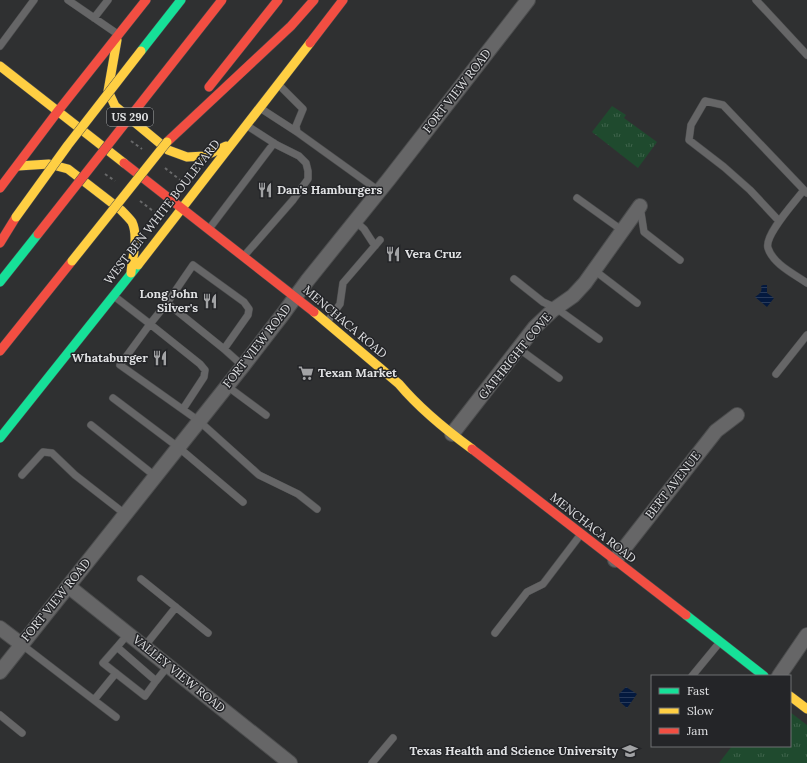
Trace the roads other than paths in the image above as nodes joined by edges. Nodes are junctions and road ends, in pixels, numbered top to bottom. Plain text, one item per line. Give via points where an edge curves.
1 (34, 0) edge
2 (68, 0) edge
3 (108, 0) edge
4 (146, 0) edge
5 (181, 0) edge
6 (222, 0) edge
7 (278, 0) edge
8 (314, 0) edge
9 (343, 0) edge
10 (528, 0) edge
11 (756, 0) edge
12 (94, 18) junction
13 (119, 35) junction
14 (0, 46) edge
15 (807, 55) edge
16 (0, 66) edge
17 (277, 84) junction
18 (259, 107) junction
19 (58, 111) junction
20 (245, 125) junction
21 (297, 132) junction
22 (167, 142) junction
23 (274, 143) junction
24 (229, 145) junction
25 (18, 166) junction
26 (0, 188) edge
27 (379, 192) junction
28 (805, 192) edge
29 (577, 198) dead end
30 (640, 206) joint
31 (181, 207) junction
32 (355, 221) junction
33 (779, 221) junction
34 (209, 229) junction
35 (623, 231) junction
36 (380, 240) dead end
37 (0, 243) edge
38 (375, 246) junction
39 (244, 256) junction
40 (680, 260) dead end
41 (594, 270) junction
42 (131, 273) junction
43 (514, 279) dead end
44 (0, 282) edge
45 (807, 283) edge
46 (113, 295) junction
47 (296, 296) junction
48 (167, 303) junction
49 (637, 303) dead end
50 (556, 308) junction
51 (327, 322) junction
52 (150, 324) junction
53 (807, 335) edge
54 (600, 339) dead end
55 (518, 348) junction
56 (224, 349) junction
57 (0, 350) edge
58 (243, 366) junction
59 (776, 374) dead end
60 (559, 378) dead end
61 (227, 386) junction
62 (113, 398) dead end
63 (182, 409) junction
64 (266, 415) dead end
65 (737, 415) dead end
66 (199, 420) junction
67 (91, 425) dead end
68 (452, 434) junction
69 (0, 438) edge
70 (178, 447) junction
71 (22, 475) dead end
72 (155, 476) junction
73 (243, 502) dead end
74 (317, 509) dead end
75 (125, 514) junction
76 (581, 534) junction
77 (615, 560) junction
78 (141, 579) dead end
79 (68, 586) junction
80 (176, 607) junction
81 (0, 628) edge
82 (208, 633) dead end
83 (495, 633) dead end
84 (128, 634) junction
85 (807, 636) edge
86 (720, 642) junction
87 (21, 644) junction
88 (144, 646) junction
89 (117, 647) junction
90 (168, 666) junction
91 (0, 672) edge
92 (116, 673) junction
93 (693, 675) edge
94 (763, 675) edge
95 (780, 675) edge
96 (156, 682) junction
97 (791, 697) edge
98 (94, 700) junction
99 (807, 709) edge
100 (0, 715) edge
101 (116, 717) dead end
102 (22, 733) dead end
103 (393, 738) dead end
104 (290, 763) edge
105 (372, 763) edge

1 - 14 lane
2 - 12 lane
3 - 12 lane
4 - 13 main road
5 - 37 main road, bridge via 68,145
6 - 44 main road, US 290, bridge
7 - 22 main road
8 - 22 main road via 291,26
9 - 17 main road, WEST BEN WHITE BOULEVARD
10 - 27 street, FORT VIEW ROAD
11 - 15 lane
12 - 13 lane
13 - 19 main road
13 - 24 main road via 108,91 115,106 168,150 187,157 205,156
16 - 19 main road, MENCHACA ROAD
17 - 18 main road, WEST BEN WHITE BOULEVARD
17 - 21 lane via 303,109 296,126
18 - 20 main road, WEST BEN WHITE BOULEVARD
18 - 21 lane
19 - 25 main road
19 - 31 main road, MENCHACA ROAD
20 - 23 lane
20 - 24 main road, WEST BEN WHITE BOULEVARD
21 - 27 lane
22 - 57 main road, bridge
23 - 34 lane
23 - 39 lane via 299,156 306,163 308,179 294,200
24 - 31 main road, WEST BEN WHITE BOULEVARD
25 - 26 main road
25 - 42 main road via 44,163 59,165 68,169 125,213 132,224 134,240
27 - 32 street, FORT VIEW ROAD
28 - 33 lane
28 - 33 lane via 723,105 705,101 691,124 689,140 750,190
29 - 35 lane
30 - 35 street, GATHRIGHT COVE
30 - 40 lane via 644,232
31 - 34 main road, MENCHACA ROAD
31 - 42 main road, WEST BEN WHITE BOULEVARD
32 - 38 lane via 364,229
32 - 47 street, FORT VIEW ROAD
33 - 45 lane via 770,234 768,248 772,256
34 - 39 main road, MENCHACA ROAD
35 - 41 street, GATHRIGHT COVE
36 - 38 lane
38 - 51 lane via 343,283 340,304
39 - 47 main road, MENCHACA ROAD
41 - 49 lane
41 - 50 street, GATHRIGHT COVE via 573,296
42 - 46 main road, WEST BEN WHITE BOULEVARD
43 - 50 lane via 543,302
46 - 52 lane
46 - 69 main road, WEST BEN WHITE BOULEVARD
47 - 51 main road, MENCHACA ROAD
47 - 58 street, FORT VIEW ROAD
48 - 52 lane
48 - 56 lane
48 - 56 lane via 193,265 244,302 249,309 248,315
50 - 54 lane
50 - 55 street, GATHRIGHT COVE via 544,317
51 - 68 main road, MENCHACA ROAD
52 - 63 lane via 205,370 204,377
52 - 63 lane via 120,366
53 - 59 lane
55 - 60 lane
55 - 68 street, GATHRIGHT COVE
56 - 58 lane
58 - 61 street, FORT VIEW ROAD
61 - 64 lane
61 - 66 street, FORT VIEW ROAD
62 - 70 lane
63 - 66 lane
65 - 77 street, BERT AVENUE via 716,430
66 - 70 street, FORT VIEW ROAD
66 - 74 lane via 259,475 298,494
67 - 72 lane
68 - 76 main road, MENCHACA ROAD
70 - 72 street, FORT VIEW ROAD
70 - 73 lane
71 - 75 lane via 43,452 52,453 75,475
72 - 75 street, FORT VIEW ROAD
75 - 79 street, FORT VIEW ROAD
76 - 77 main road, MENCHACA ROAD
76 - 83 lane via 543,584 527,592
77 - 86 main road, MENCHACA ROAD
78 - 80 lane
79 - 84 street, VALLEY VIEW ROAD
79 - 87 street, FORT VIEW ROAD
80 - 82 lane
80 - 88 lane
81 - 87 street
84 - 88 street, VALLEY VIEW ROAD
84 - 89 lane
85 - 95 street
86 - 93 lane
86 - 94 main road, MENCHACA ROAD
87 - 91 street, FORT VIEW ROAD
87 - 98 lane
88 - 90 street, VALLEY VIEW ROAD
89 - 92 lane via 104,663
89 - 96 lane
90 - 96 lane
90 - 104 street, VALLEY VIEW ROAD
92 - 96 lane via 145,696
92 - 98 lane
97 - 99 main road
98 - 101 lane
100 - 102 lane
103 - 105 lane

